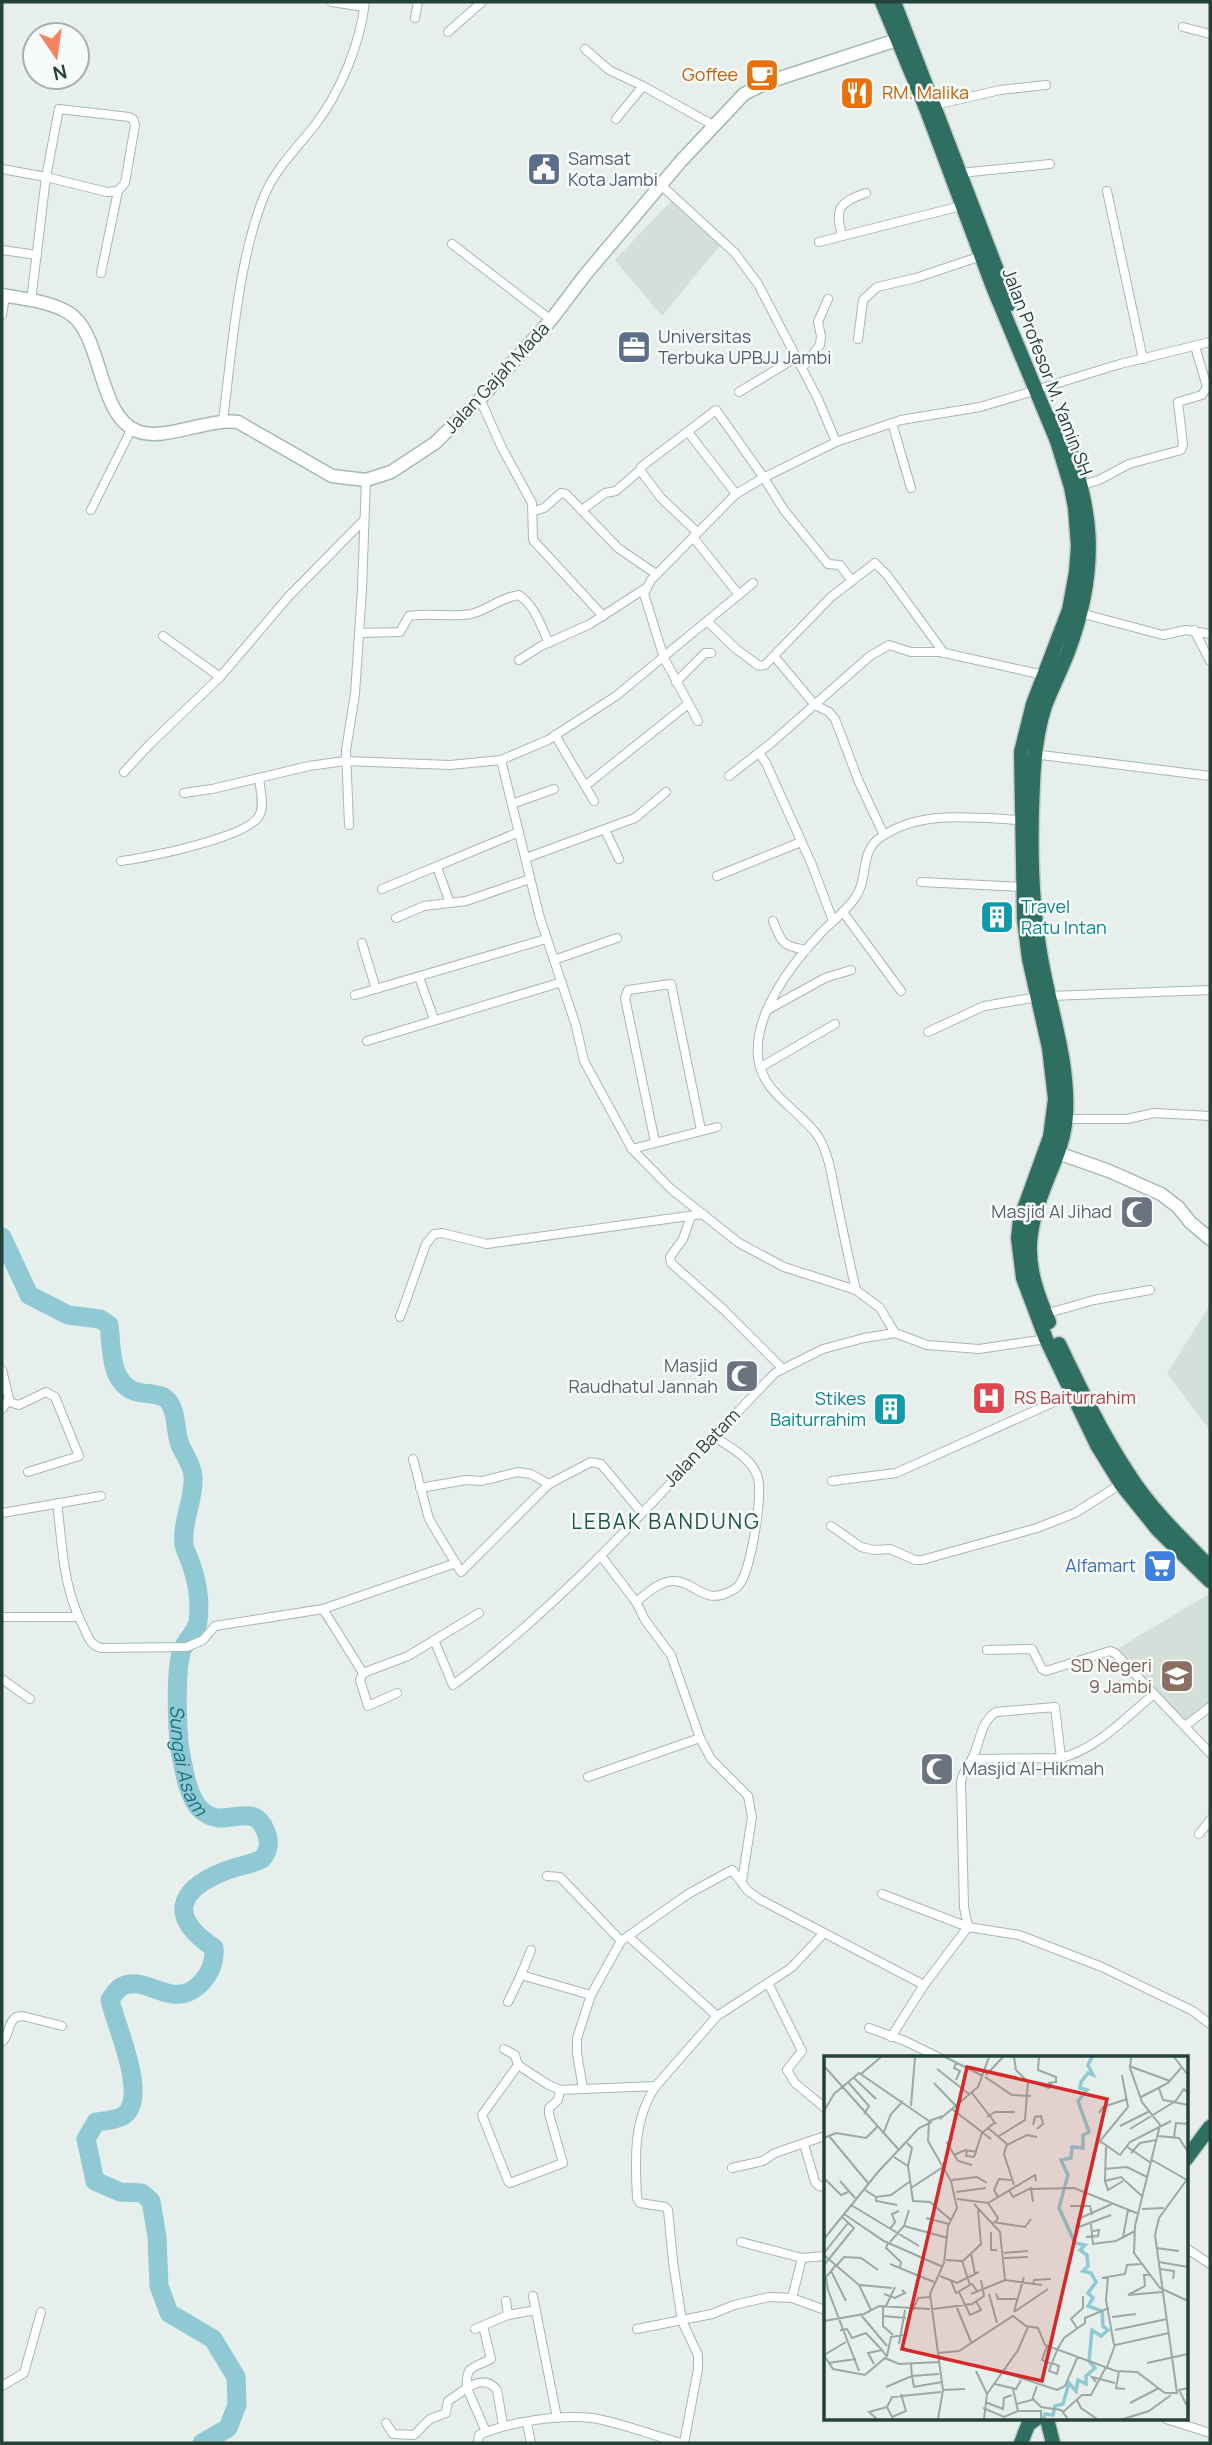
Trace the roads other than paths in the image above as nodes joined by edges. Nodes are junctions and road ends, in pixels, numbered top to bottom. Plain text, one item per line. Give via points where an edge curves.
1 (332, 2) edge
2 (418, 2) edge
3 (482, 2) edge
4 (882, 2) edge
5 (894, 2) edge
6 (364, 4) edge
7 (415, 18) dead end
8 (1183, 27) dead end
9 (448, 32) dead end
10 (1210, 34) edge
11 (903, 38) junction
12 (585, 49) dead end
13 (1046, 85) dead end
14 (643, 86) junction
15 (935, 105) junction
16 (616, 119) dead end
17 (713, 125) junction
18 (1050, 164) dead end
19 (2, 169) edge
20 (960, 173) junction
21 (46, 177) junction
22 (661, 185) junction
23 (118, 191) junction
24 (1107, 191) dead end
25 (866, 193) dead end
26 (961, 206) junction
27 (842, 235) junction
28 (820, 242) dead end
29 (452, 244) dead end
30 (2, 250) edge
31 (37, 255) junction
32 (981, 256) junction
33 (101, 273) dead end
34 (998, 286) junction
35 (3, 295) edge
36 (828, 299) dead end
37 (31, 301) junction
38 (2, 315) edge
39 (551, 320) junction
40 (858, 339) dead end
41 (1210, 342) edge
42 (1195, 346) junction
43 (796, 357) junction
44 (1145, 358) junction
45 (802, 368) junction
46 (1041, 389) junction
47 (739, 392) dead end
48 (481, 399) junction
49 (223, 420) junction
50 (892, 423) junction
51 (132, 428) junction
52 (688, 432) junction
53 (836, 442) junction
54 (640, 470) junction
55 (764, 478) junction
56 (366, 480) junction
57 (1082, 485) junction
58 (911, 488) dead end
59 (736, 494) junction
60 (91, 510) dead end
61 (582, 510) junction
62 (534, 511) junction
63 (364, 520) junction
64 (695, 534) junction
65 (656, 574) junction
66 (852, 581) junction
67 (752, 583) dead end
68 (646, 588) junction
69 (739, 595) junction
70 (1080, 613) junction
71 (603, 616) junction
72 (707, 621) junction
73 (1194, 630) junction
74 (359, 633) junction
75 (1210, 634) edge
76 (163, 636) dead end
77 (549, 643) junction
78 (711, 653) dead end
79 (944, 653) junction
80 (774, 656) junction
81 (664, 658) junction
82 (519, 660) dead end
83 (1210, 661) edge
84 (1044, 675) junction
85 (220, 677) junction
86 (676, 682) junction
87 (688, 704) junction
88 (815, 705) junction
89 (698, 721) dead end
90 (555, 735) junction
91 (761, 752) junction
92 (1028, 753) junction
93 (501, 760) junction
94 (345, 761) junction
95 (124, 772) dead end
96 (729, 776) dead end
97 (1210, 776) edge
98 (260, 778) junction
99 (585, 786) junction
100 (554, 789) dead end
101 (666, 792) dead end
102 (184, 793) dead end
103 (594, 801) dead end
104 (512, 804) junction
105 (1020, 820) junction
106 (349, 825) dead end
107 (605, 830) junction
108 (519, 832) junction
109 (884, 835) junction
110 (801, 842) junction
111 (526, 858) junction
112 (619, 859) dead end
113 (121, 861) dead end
114 (437, 867) junction
115 (717, 876) dead end
116 (530, 879) junction
117 (921, 882) dead end
118 (1023, 887) junction
119 (382, 888) dead end
120 (450, 903) junction
121 (838, 916) junction
122 (396, 918) dead end
123 (773, 921) dead end
124 (617, 938) dead end
125 (547, 939) junction
126 (362, 943) dead end
127 (806, 950) junction
128 (554, 960) junction
129 (851, 970) dead end
130 (419, 977) junction
131 (562, 982) junction
132 (376, 989) junction
133 (1210, 990) edge
134 (901, 991) dead end
135 (355, 995) dead end
136 (1043, 997) junction
137 (767, 1010) junction
138 (434, 1019) junction
139 (835, 1024) dead end
140 (928, 1032) dead end
141 (367, 1041) dead end
142 (761, 1067) junction
143 (1210, 1116) edge
144 (1066, 1119) junction
145 (717, 1128) dead end
146 (701, 1130) junction
147 (655, 1142) junction
148 (632, 1149) junction
149 (1058, 1153) junction
150 (703, 1214) junction
151 (691, 1216) junction
152 (1210, 1239) edge
153 (856, 1290) junction
154 (1150, 1290) dead end
155 (1045, 1314) junction
156 (400, 1317) dead end
157 (895, 1333) junction
158 (1046, 1339) junction
159 (782, 1368) junction
160 (2, 1370) edge
161 (1072, 1394) junction
162 (9, 1402) junction
163 (2, 1409) edge
164 (713, 1436) junction
165 (413, 1459) dead end
166 (28, 1472) dead end
167 (832, 1481) dead end
168 (549, 1484) junction
169 (1121, 1484) junction
170 (420, 1488) junction
171 (101, 1496) dead end
172 (1138, 1497) junction
173 (57, 1503) junction
174 (641, 1512) junction
175 (2, 1513) edge
176 (831, 1526) dead end
177 (601, 1556) junction
178 (456, 1563) junction
179 (1210, 1567) edge
180 (1210, 1581) edge
181 (636, 1602) junction
182 (323, 1609) junction
183 (479, 1613) dead end
184 (77, 1616) junction
185 (2, 1617) edge
186 (434, 1640) junction
187 (986, 1650) dead end
188 (363, 1673) junction
189 (2, 1679) edge
190 (397, 1693) dead end
191 (1154, 1694) junction
192 (30, 1699) dead end
193 (1210, 1707) edge
194 (1185, 1726) junction
195 (701, 1738) junction
196 (1210, 1753) edge
197 (1061, 1758) junction
198 (972, 1759) junction
199 (588, 1777) dead end
200 (1210, 1820) edge
201 (1199, 1835) dead end
202 (547, 1877) dead end
203 (742, 1881) junction
204 (881, 1894) dead end
205 (968, 1927) junction
206 (824, 1933) junction
207 (625, 1939) junction
208 (531, 1950) dead end
209 (521, 1975) junction
210 (768, 1983) junction
211 (923, 1984) junction
212 (591, 1995) junction
213 (508, 2002) dead end
214 (717, 2016) junction
215 (1210, 2024) edge
216 (62, 2026) dead end
217 (869, 2028) dead end
218 (891, 2037) junction
219 (2, 2042) edge
220 (504, 2049) dead end
221 (935, 2056) edge
222 (519, 2065) junction
223 (656, 2086) junction
224 (583, 2089) junction
225 (560, 2090) junction
226 (824, 2107) edge
227 (1210, 2127) edge
228 (824, 2136) edge
229 (804, 2144) junction
230 (1188, 2156) edge
231 (732, 2168) dead end
232 (824, 2187) edge
233 (741, 2242) dead end
234 (1188, 2249) edge
235 (824, 2256) edge
236 (802, 2258) junction
237 (1210, 2264) edge
238 (533, 2296) dead end
239 (792, 2298) junction
240 (506, 2301) dead end
241 (536, 2310) junction
242 (824, 2310) edge
243 (41, 2312) dead end
244 (508, 2315) junction
245 (682, 2321) junction
246 (637, 2329) dead end
247 (2, 2386) edge
248 (467, 2388) junction
249 (557, 2418) junction
250 (1035, 2420) edge
251 (1047, 2420) edge
252 (1169, 2420) edge
253 (386, 2423) dead end
254 (527, 2423) junction
255 (503, 2425) junction
256 (486, 2432) junction
257 (1210, 2433) edge
258 (478, 2443) edge
259 (531, 2443) edge
260 (683, 2443) edge
261 (1021, 2443) edge
262 (1053, 2443) edge

1 - 6 street
2 - 7 street
3 - 9 street
4 - 11 highway, Jalan Profesor M. Yamin SH
5 - 11 highway, Jalan Profesor M. Yamin SH
6 - 49 street via 347,69 317,122 265,193 242,285
8 - 10 street
11 - 15 highway, Jalan Profesor M. Yamin SH
11 - 17 main road, Jalan Gajah Mada via 756,88
11 - 26 highway, Jalan Profesor M. Yamin SH
12 - 14 street via 609,70
13 - 15 street
14 - 16 street
14 - 17 street
15 - 20 highway, Jalan Profesor M. Yamin SH
17 - 22 main road, Jalan Gajah Mada
18 - 20 street
19 - 21 street
20 - 34 highway, Jalan Profesor M. Yamin SH
21 - 23 street
21 - 23 street via 58,109 129,117 135,125 125,183
21 - 31 street
22 - 39 main road, Jalan Gajah Mada
22 - 43 street via 747,267
23 - 33 street
24 - 44 street
25 - 27 street via 842,205 838,221
26 - 27 street
26 - 32 highway, Jalan Profesor M. Yamin SH
27 - 28 street
29 - 39 street
30 - 31 street
31 - 37 street
32 - 34 highway, Jalan Profesor M. Yamin SH
32 - 40 street via 877,287 862,304
34 - 46 highway, Jalan Profesor M. Yamin SH
35 - 37 main road
35 - 38 street
36 - 45 street via 818,323 820,345
37 - 51 main road via 70,314 79,323 107,392 121,419
39 - 48 main road, Jalan Gajah Mada
41 - 42 street
42 - 44 street
42 - 57 street via 1208,387 1202,395 1177,404 1181,450 1129,464
43 - 45 street
43 - 47 street
44 - 46 street
45 - 53 street
46 - 50 street via 980,407
46 - 57 highway, Jalan Profesor M. Yamin SH via 1067,439
46 - 84 highway, Jalan Profesor M. Yamin SH via 1072,487 1078,546 1069,610
48 - 56 main road, Jalan Gajah Mada via 428,448 391,472
48 - 62 street
49 - 51 main road via 160,433
49 - 56 main road, Jalan Gajah Mada via 248,427 332,476
50 - 53 street
50 - 58 street
51 - 60 street
52 - 54 street
52 - 55 street via 716,410
52 - 59 street
53 - 55 street
54 - 61 street
54 - 64 street
55 - 59 street
55 - 66 street via 828,564 840,565
56 - 63 street
57 - 70 highway, Jalan Profesor M. Yamin SH via 1091,547
59 - 64 street
61 - 62 street via 564,493
61 - 65 street via 618,548
62 - 71 street via 533,540
63 - 74 street
63 - 85 street via 289,596
64 - 65 street
64 - 69 street
65 - 68 street
66 - 79 street via 876,563
66 - 80 street via 829,598
67 - 69 street
68 - 71 street
68 - 81 street
69 - 72 street
70 - 73 street via 1163,635
70 - 92 highway, Jalan Profesor M. Yamin SH
71 - 77 street
72 - 80 street via 759,666
72 - 81 street
73 - 75 street
73 - 83 street
74 - 77 street via 397,633 409,616 469,614 519,595 534,610
74 - 94 street
76 - 85 street
77 - 82 street
78 - 86 street via 705,653
79 - 84 street
79 - 88 street via 883,646
80 - 88 street
81 - 86 street
81 - 90 street
84 - 92 highway, Jalan Profesor M. Yamin SH via 1032,704
85 - 95 street
86 - 87 street
87 - 89 street
87 - 99 street
88 - 91 street
88 - 109 street via 835,719
90 - 93 street
90 - 99 street
91 - 96 street
91 - 110 street
92 - 97 street
92 - 105 highway, Jalan Profesor M. Yamin SH
92 - 136 highway, Jalan Profesor M. Yamin SH
93 - 94 street via 450,765
93 - 104 street
94 - 98 street
94 - 106 street
98 - 102 street
98 - 113 street via 262,811 258,819 193,845
99 - 103 street
100 - 104 street
101 - 107 street via 635,818
104 - 108 street
105 - 109 street via 932,818
105 - 118 highway, Jalan Profesor M. Yamin SH
107 - 111 street
107 - 112 street
108 - 111 street
108 - 114 street
109 - 121 street via 869,848 860,892
110 - 115 street
110 - 121 street
111 - 116 street
114 - 119 street
114 - 120 street
116 - 120 street
116 - 125 street
117 - 118 street
118 - 136 highway, Jalan Profesor M. Yamin SH via 1029,959
120 - 122 street via 424,906
121 - 127 street
121 - 134 street
123 - 127 street via 786,945
124 - 128 street
125 - 128 street
125 - 130 street
126 - 132 street
127 - 137 street
128 - 131 street
129 - 137 street via 825,978
130 - 132 street
130 - 138 street
131 - 138 street
131 - 148 street via 584,1061
132 - 135 street
133 - 136 street
136 - 140 street via 984,1006
136 - 144 highway, Jalan Profesor M. Yamin SH via 1065,1074
136 - 158 highway, Jalan Profesor M. Yamin SH via 1054,1076 1054,1119 1024,1206 1018,1238 1023,1278
137 - 142 street via 759,1051
138 - 141 street
139 - 142 street
142 - 153 street via 772,1090 806,1122 827,1152
143 - 144 street via 1154,1113 1127,1119
144 - 149 highway, Jalan Profesor M. Yamin SH
145 - 146 street
146 - 147 street
146 - 147 street via 671,984 628,990 625,998
147 - 148 street
148 - 150 street via 670,1189
149 - 152 main road via 1161,1194
149 - 155 highway, Jalan Profesor M. Yamin SH via 1035,1210 1028,1247
150 - 151 street
150 - 153 street via 739,1243 784,1267
151 - 156 street via 487,1244 434,1234 426,1244
151 - 159 street via 669,1260
153 - 157 street via 880,1308
154 - 155 street
155 - 172 highway, Jalan Profesor M. Yamin SH
157 - 158 street, Jalan Batam via 927,1345 979,1349
157 - 159 street, Jalan Batam via 823,1349
158 - 161 highway, Jalan Profesor M. Yamin SH
159 - 164 street, Jalan Batam
160 - 162 street
161 - 167 street via 897,1473
161 - 169 highway, Jalan Profesor M. Yamin SH
162 - 163 street
162 - 166 street via 19,1405 50,1393 79,1456
164 - 174 street, Jalan Batam
164 - 181 street via 751,1465 760,1484 759,1511 741,1584 728,1593 705,1596 678,1582 668,1582
165 - 170 street
168 - 170 street via 517,1472 485,1481
168 - 174 street via 595,1461
168 - 178 street via 461,1572
169 - 172 highway, Jalan Profesor M. Yamin SH
169 - 176 street via 1075,1513 1037,1528 922,1560 890,1549 861,1547
170 - 178 street via 429,1519
171 - 173 street
172 - 179 highway, Jalan Profesor M. Yamin SH
172 - 180 highway, Jalan Profesor M. Yamin SH via 1158,1530
173 - 175 street
173 - 184 street via 64,1566
174 - 177 street, Jalan Batam
177 - 181 street
177 - 186 street, Jalan Batam via 504,1646 453,1685
178 - 182 street
181 - 195 street via 671,1655
182 - 184 street via 215,1626 203,1640 187,1647 97,1647
182 - 188 street
183 - 186 street
184 - 185 street
186 - 188 street via 408,1656
187 - 191 street via 1035,1650 1046,1671 1110,1651
188 - 190 street via 360,1680 368,1706
189 - 192 street
191 - 194 street
191 - 197 street via 1097,1742
193 - 194 street
194 - 196 street
195 - 199 street
195 - 203 street via 715,1764 748,1796 752,1817
197 - 198 street
197 - 198 street via 1055,1707 992,1714
198 - 205 street via 961,1782
200 - 201 street
202 - 207 street via 560,1877
203 - 206 street via 754,1896
203 - 207 street via 730,1870
204 - 205 street
205 - 211 street
205 - 215 street via 1019,1935 1102,1967 1193,2011
206 - 210 street via 791,1968
206 - 211 street
207 - 212 street
207 - 214 street
208 - 209 street
209 - 212 street
209 - 213 street
210 - 214 street
210 - 226 street via 802,2049 787,2070
211 - 218 street
212 - 224 street via 577,2038
214 - 223 street
216 - 219 street via 16,2017
217 - 218 street
218 - 221 street
220 - 222 street
222 - 225 street
222 - 225 street via 482,2115 510,2183 563,2163 549,2114
223 - 224 street
223 - 245 street via 639,2118 637,2198 640,2203 668,2210
224 - 225 street
227 - 230 highway
228 - 229 street
229 - 231 street
229 - 232 street via 815,2182
233 - 236 street
234 - 237 street
235 - 236 street
236 - 239 street
238 - 241 street
239 - 242 street
239 - 245 street via 769,2297
240 - 244 street
241 - 244 street
241 - 249 street
243 - 247 street via 24,2373
244 - 248 street via 479,2327 491,2358 469,2370
245 - 246 street
245 - 260 street via 698,2355
248 - 253 street via 447,2401 446,2413 430,2419 414,2435 393,2434
248 - 255 street via 484,2382 494,2386
248 - 256 street
249 - 254 street
249 - 260 street via 592,2418
250 - 261 highway
251 - 262 highway
252 - 257 street
254 - 255 street
254 - 259 street
255 - 256 street
256 - 258 street via 479,2435

